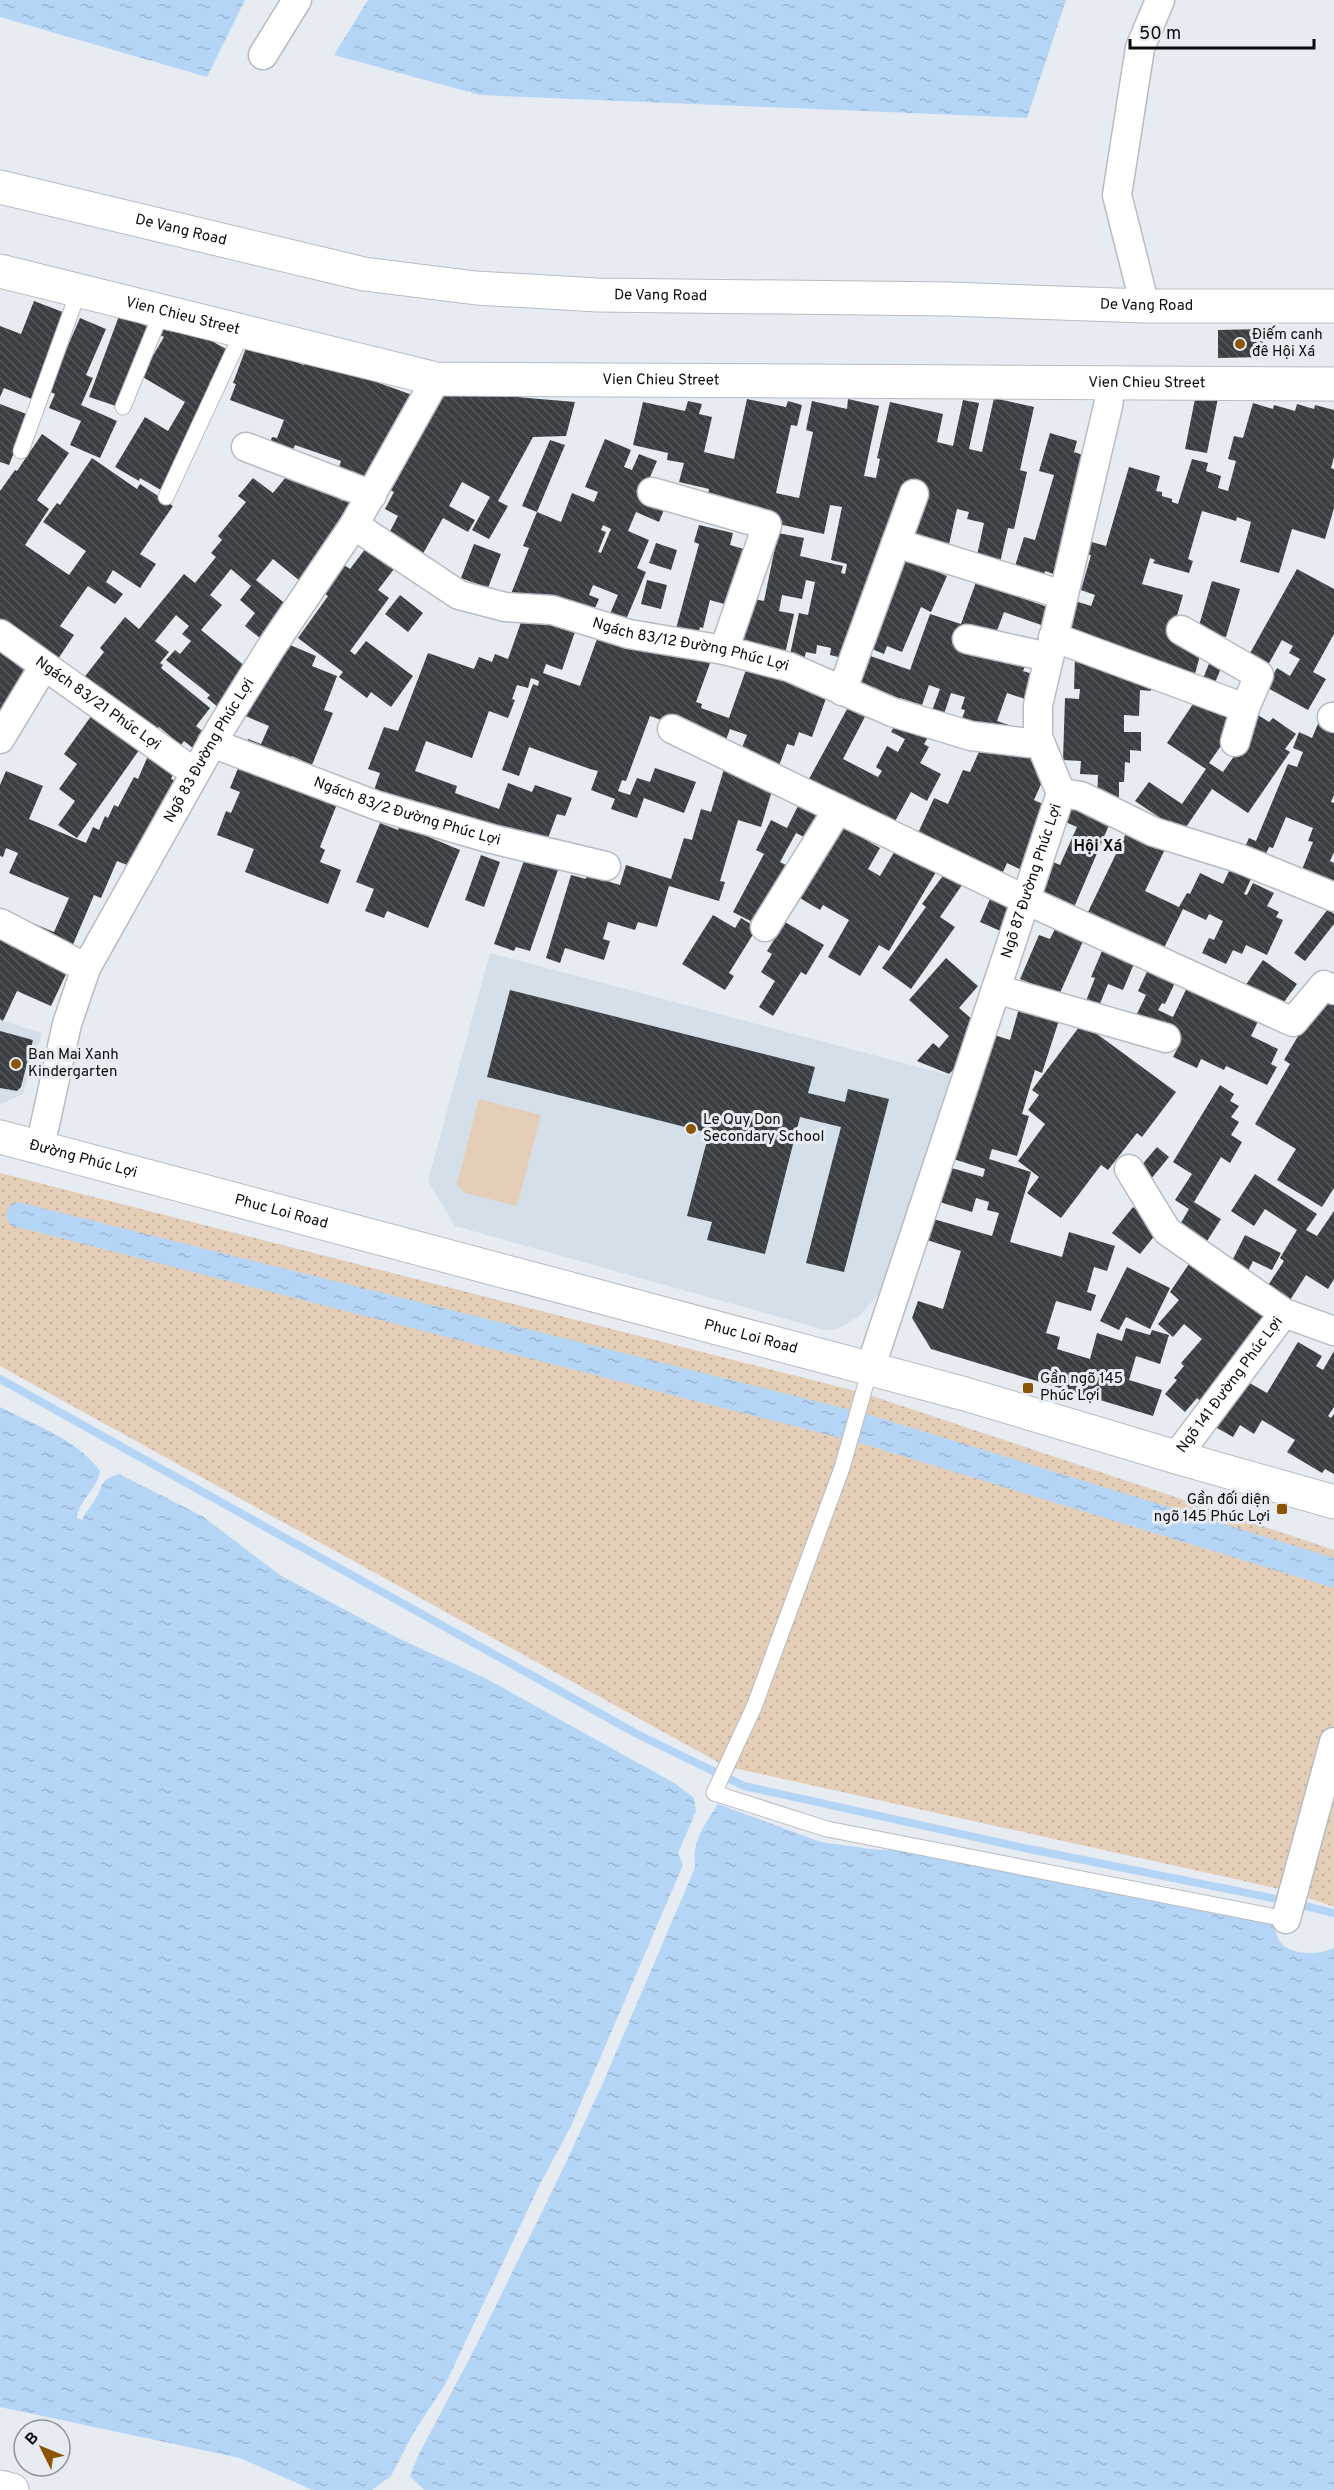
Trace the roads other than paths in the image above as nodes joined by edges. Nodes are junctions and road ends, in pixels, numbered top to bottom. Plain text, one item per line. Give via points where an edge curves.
1 (297, 0) edge
2 (1160, 0) edge
3 (263, 55) dead end
4 (0, 187) edge
5 (0, 271) edge
6 (79, 290) junction
7 (1145, 306) junction
8 (1327, 308) edge
9 (162, 311) junction
10 (243, 331) junction
11 (436, 379) junction
12 (1110, 383) junction
13 (1334, 384) edge
14 (123, 407) dead end
15 (246, 447) dead end
16 (21, 451) dead end
17 (652, 492) dead end
18 (914, 494) dead end
19 (372, 495) junction
20 (166, 496) dead end
21 (354, 525) junction
22 (896, 543) junction
23 (1063, 595) junction
24 (1181, 630) dead end
25 (0, 634) edge
26 (967, 639) dead end
27 (1051, 647) junction
28 (724, 650) junction
29 (44, 666) junction
30 (842, 691) junction
31 (1245, 708) junction
32 (672, 729) dead end
33 (1038, 737) junction
34 (0, 739) edge
35 (1235, 742) dead end
36 (212, 743) junction
37 (195, 773) junction
38 (1061, 793) junction
39 (838, 809) junction
40 (606, 866) dead end
41 (1334, 897) edge
42 (1026, 900) junction
43 (0, 923) edge
44 (765, 927) dead end
45 (86, 968) junction
46 (996, 989) junction
47 (1334, 990) edge
48 (1166, 1038) dead end
49 (0, 1137) edge
50 (40, 1147) junction
51 (1129, 1169) dead end
52 (1284, 1313) junction
53 (1334, 1331) edge
54 (870, 1369) junction
55 (1176, 1458) junction
56 (1334, 1502) edge
57 (1334, 1742) edge
58 (1289, 1908) joint
59 (0, 2487) edge
60 (12, 2490) edge

1 - 3 street
2 - 7 street via 1140,48 1117,195
4 - 7 street, De Vang Road via 364,274 423,282 598,295 949,299
5 - 6 street, Vien Chieu Street
6 - 9 street, Vien Chieu Street
6 - 16 lane
7 - 8 street, De Vang Road
9 - 10 street, Vien Chieu Street
9 - 14 lane
10 - 11 street, Vien Chieu Street
10 - 20 lane
11 - 12 street, Vien Chieu Street
11 - 19 street, Ngõ 83 Đường Phúc Lợi
12 - 13 street, Vien Chieu Street
12 - 23 street, Ngõ 87 Đường Phúc Lợi via 1108,406
15 - 19 street
17 - 28 street via 767,525
18 - 22 street
19 - 21 street, Ngõ 83 Đường Phúc Lợi
21 - 28 street, Ngách 83/12 Đường Phúc Lợi via 459,595 505,607 552,610 629,634
21 - 36 street, Ngõ 83 Đường Phúc Lợi
22 - 23 street
22 - 30 street
23 - 27 street, Ngõ 87 Đường Phúc Lợi
24 - 31 street via 1259,675
25 - 29 street, Ngách 83/21 Phúc Lợi
26 - 27 street
27 - 31 street
27 - 33 street, Ngõ 87 Đường Phúc Lợi via 1038,705
28 - 30 street, Ngách 83/12 Đường Phúc Lợi via 789,667
29 - 34 street
29 - 37 street, Ngách 83/21 Phúc Lợi
30 - 33 street, Ngách 83/12 Đường Phúc Lợi via 892,712 971,736 1029,743
31 - 35 street
32 - 39 street
33 - 38 street, Ngõ 87 Đường Phúc Lợi
36 - 37 street, Ngõ 83 Đường Phúc Lợi
36 - 40 street, Ngách 83/2 Đường Phúc Lợi via 378,806
37 - 45 street, Ngõ 83 Đường Phúc Lợi
38 - 41 street via 1081,796 1154,832 1239,858
38 - 42 street, Ngõ 87 Đường Phúc Lợi
39 - 42 street
39 - 44 street
42 - 46 street, Ngõ 87 Đường Phúc Lợi
42 - 47 street via 1293,1022 1324,985
43 - 45 street
45 - 50 street, Ngõ 83 Đường Phúc Lợi via 67,1024
46 - 48 street
46 - 54 street, Ngõ 87 Đường Phúc Lợi
49 - 50 street, Đường Phúc Lợi
50 - 54 street, Đường Phúc Lợi
51 - 52 street via 1167,1231
52 - 53 street
52 - 55 street, Ngõ 141 Đường Phúc Lợi
54 - 55 street
54 - 58 lane via 842,1468 754,1707 714,1793 827,1829
55 - 56 street
57 - 58 street
59 - 60 street

